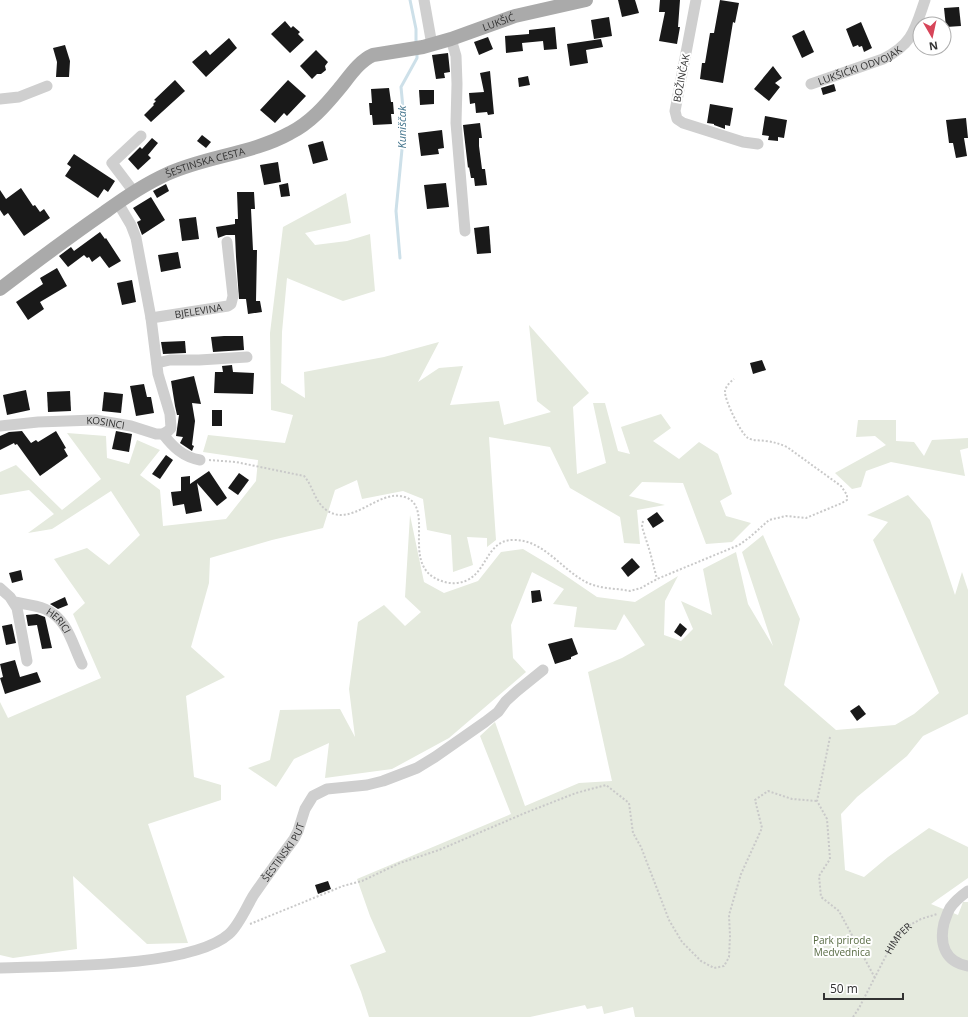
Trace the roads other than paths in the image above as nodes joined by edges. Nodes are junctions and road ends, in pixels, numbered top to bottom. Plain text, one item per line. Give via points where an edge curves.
1 (424, 0) edge
2 (586, 0) edge
3 (696, 0) edge
4 (925, 0) edge
5 (451, 39) junction
6 (422, 47) junction
7 (811, 84) dead end
8 (47, 86) dead end
9 (0, 99) edge
10 (141, 136) dead end
11 (758, 144) dead end
12 (134, 192) junction
13 (118, 203) junction
14 (465, 231) dead end
15 (227, 242) dead end
16 (0, 289) edge
17 (151, 318) junction
18 (247, 357) dead end
19 (157, 364) junction
20 (0, 426) edge
21 (163, 434) junction
22 (200, 460) road end
23 (0, 588) edge
24 (14, 602) junction
25 (27, 660) dead end
26 (82, 664) dead end
27 (543, 670) dead end
28 (968, 891) edge
29 (968, 966) edge
30 (0, 968) edge

1 - 6 street
2 - 5 main road, LUKŠIĆ via 515,16
3 - 11 street, BOŽINČAK via 675,111 677,119 743,142
4 - 7 street, LUKŠIĆKI ODVOJAK via 915,31 892,55
5 - 6 main road, LUKŠIĆ
5 - 14 street via 456,61 456,127
6 - 12 main road, ŠESTINSKA CESTA via 368,57 314,116 290,134 256,147 198,162 167,174
8 - 9 street via 19,97
10 - 12 street via 112,163
12 - 13 main road, ŠESTINSKA CESTA
13 - 16 main road, ŠESTINSKA CESTA
13 - 17 street via 136,238
15 - 17 street, BJELEVINA via 234,296 231,304
17 - 19 street
18 - 19 street via 170,360
19 - 21 street via 171,422 171,428
20 - 21 street, KOSINCI via 95,420
21 - 22 street via 182,454
23 - 24 street
24 - 25 street
24 - 26 street, HERICI via 41,608 55,616 67,629
27 - 30 street, ŠESTINSKI PUT via 506,701 498,712 418,768 383,781 326,789 313,796 305,809 294,839 230,934 220,941 181,954 116,962
28 - 29 street via 950,908 942,935 944,947 952,959

